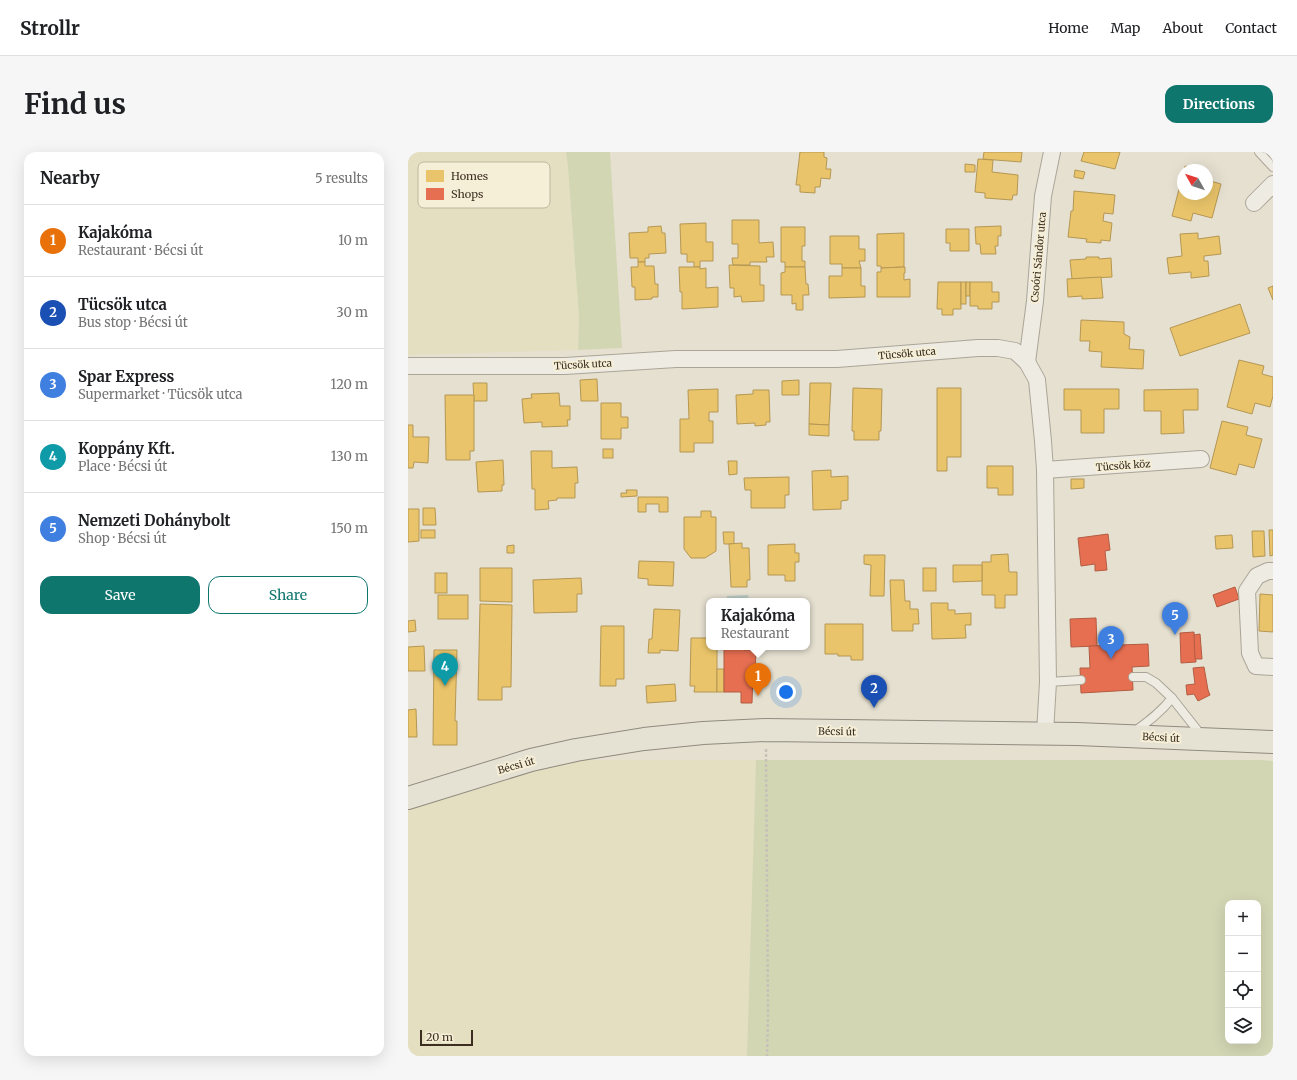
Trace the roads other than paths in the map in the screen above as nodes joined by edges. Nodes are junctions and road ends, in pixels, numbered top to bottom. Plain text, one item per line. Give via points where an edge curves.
1 (1052, 152) edge
2 (1259, 152) edge
3 (1273, 167) edge
4 (1273, 184) edge
5 (1254, 203) dead end
6 (1027, 362) junction
7 (408, 366) edge
8 (1200, 459) dead end
9 (1045, 470) junction
10 (1273, 571) edge
11 (1273, 667) edge
12 (1133, 677) dead end
13 (1081, 680) dead end
14 (1048, 682) junction
15 (1172, 698) junction
16 (1045, 733) junction
17 (1130, 735) junction
18 (1203, 739) junction
19 (1273, 742) edge
20 (408, 798) edge

1 - 6 street, Csoóri Sándor utca via 1043,196 1035,301
2 - 3 lane
4 - 5 street
6 - 7 street, Tücsök utca via 1015,352 998,348 966,348 837,359 676,359 565,366
6 - 9 street, Tücsök utca via 1037,380
8 - 9 street, Tücsök köz
9 - 14 street, Tücsök utca
10 - 11 street via 1257,576 1248,590 1250,653 1256,666
12 - 15 lane via 1150,678
13 - 14 lane
14 - 16 street, Tücsök utca
15 - 17 lane via 1164,709
15 - 18 lane
16 - 17 main road, Bécsi út
16 - 20 main road, Bécsi út via 766,730 644,739 531,760
17 - 18 main road, Bécsi út
18 - 19 main road, Bécsi út

